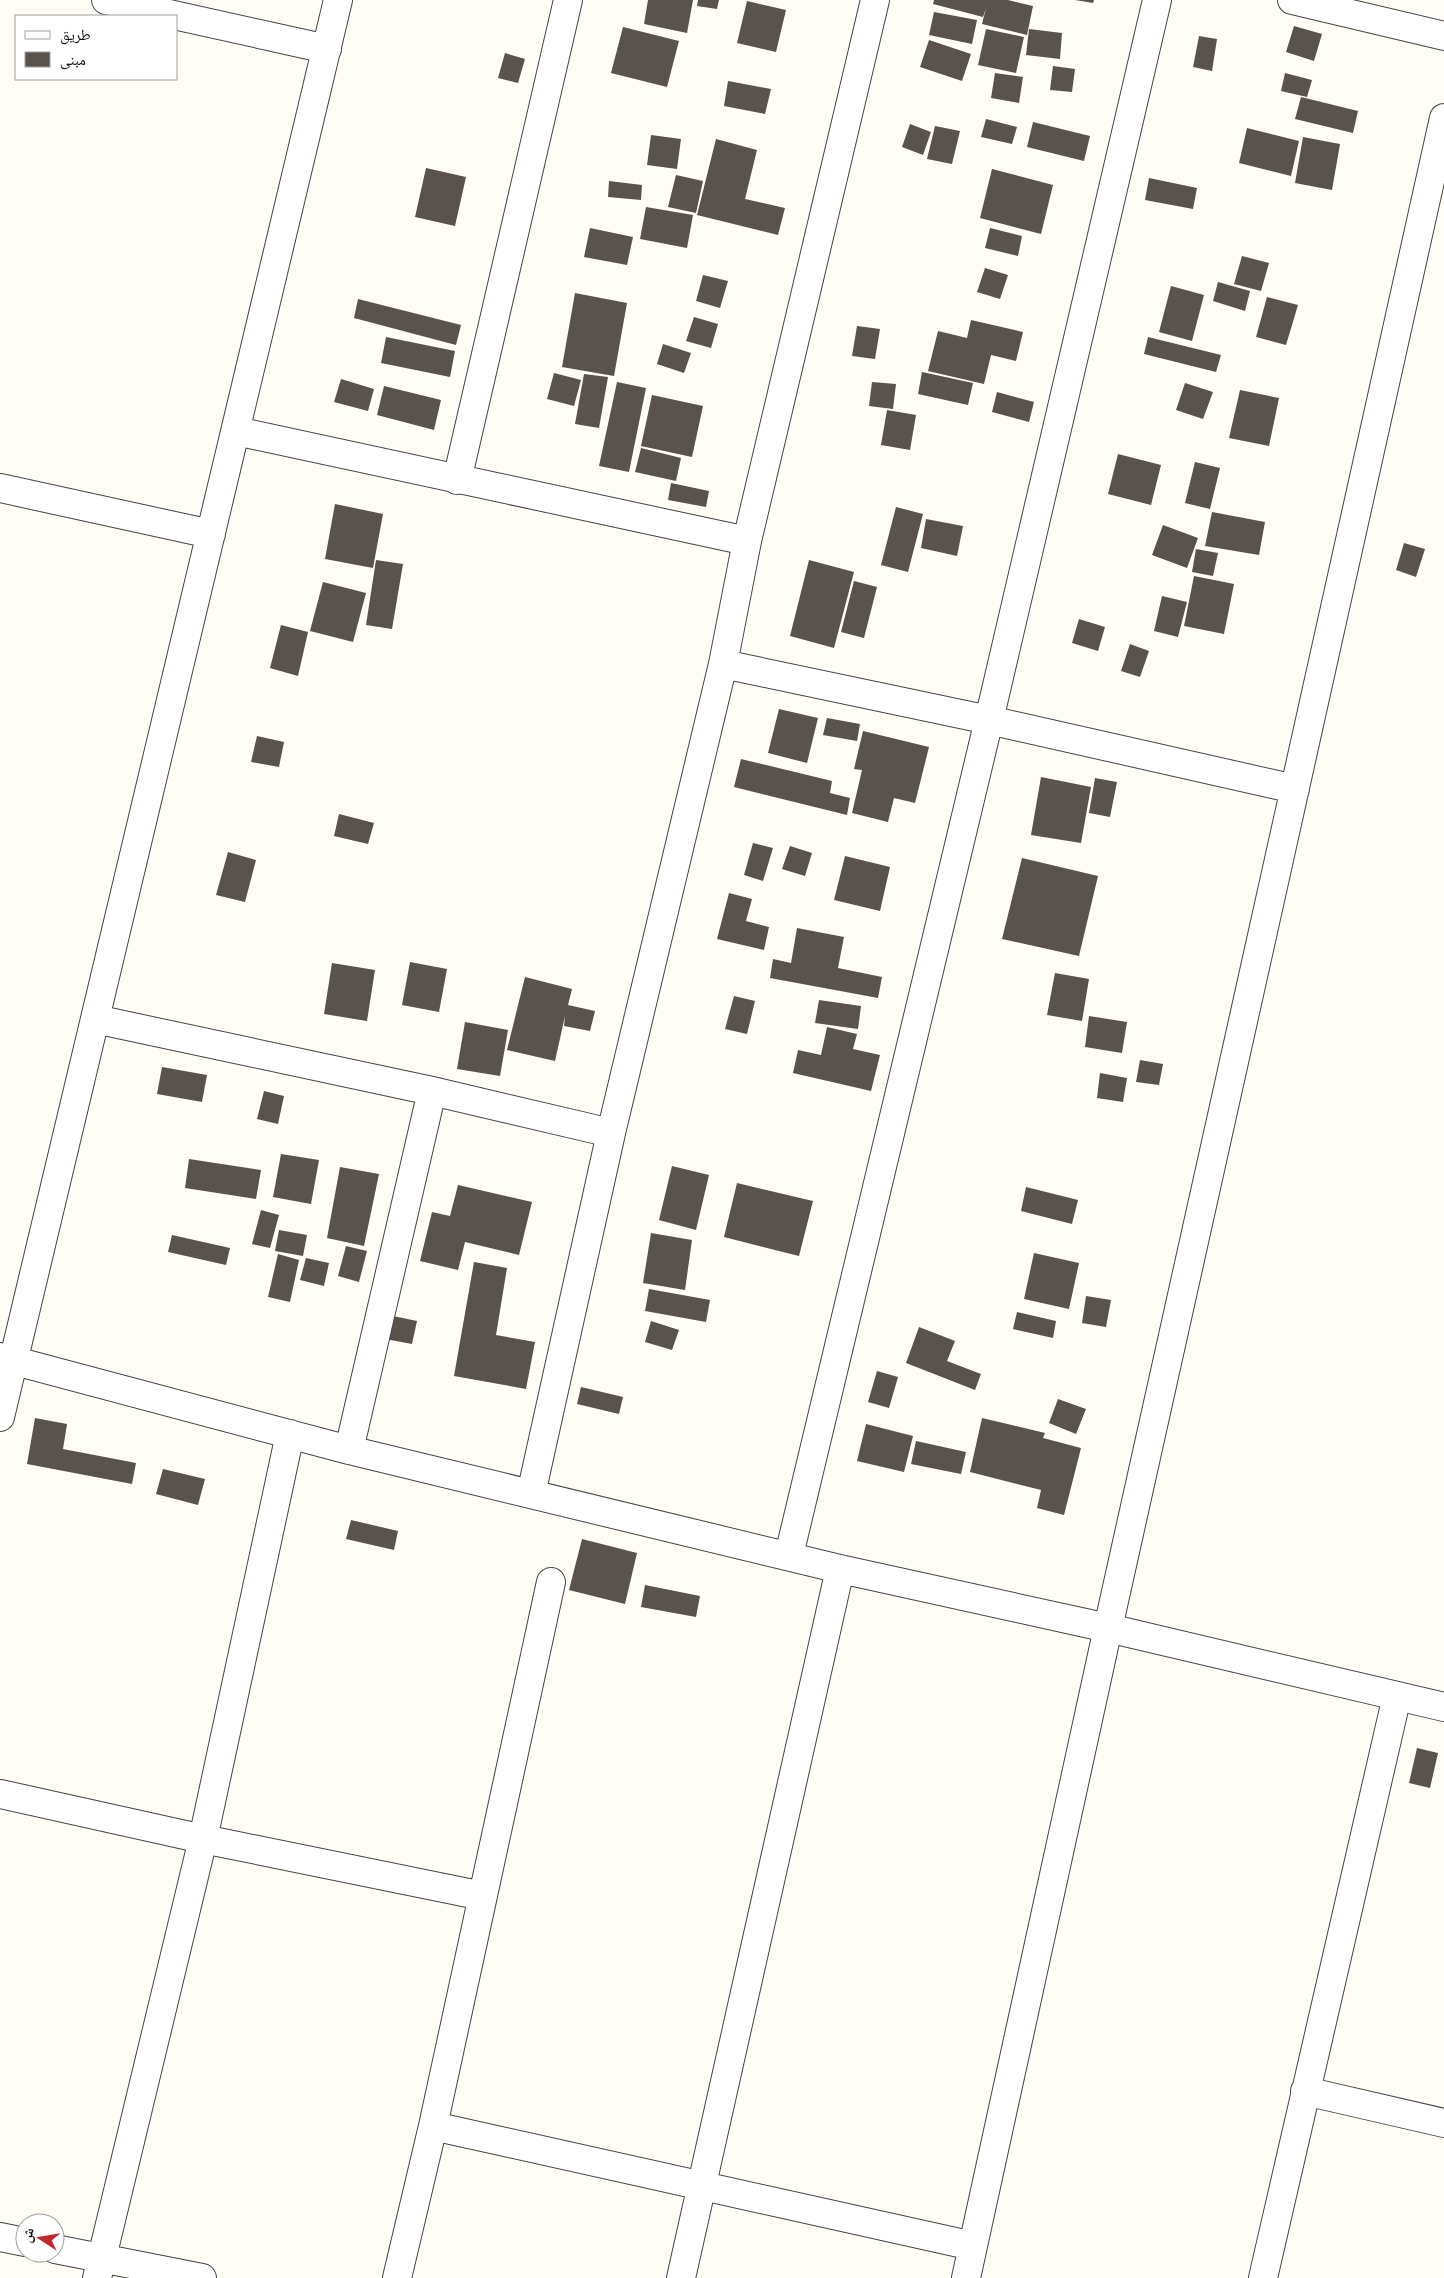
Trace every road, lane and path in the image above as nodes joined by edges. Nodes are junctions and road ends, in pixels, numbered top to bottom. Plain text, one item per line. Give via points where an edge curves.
1 (106, 0) edge
2 (338, 0) edge
3 (568, 0) edge
4 (875, 0) edge
5 (1157, 0) edge
6 (1292, 0) edge
7 (174, 15) edge
8 (178, 16) edge
9 (1444, 36) edge
10 (327, 49) junction
11 (1444, 118) edge
12 (236, 431) junction
13 (457, 480) junction
14 (0, 488) edge
15 (211, 534) junction
16 (747, 541) junction
17 (723, 664) junction
18 (989, 720) junction
19 (1295, 789) junction
20 (95, 1019) junction
21 (432, 1091) junction
22 (611, 1133) junction
23 (7, 1359) edge
24 (0, 1417) edge
25 (290, 1434) junction
26 (349, 1450) junction
27 (531, 1494) junction
28 (789, 1555) junction
29 (840, 1569) junction
30 (551, 1582) dead end
31 (1108, 1628) junction
32 (1397, 1696) junction
33 (1444, 1707) edge
34 (0, 1794) edge
35 (203, 1839) junction
36 (483, 1896) junction
37 (1305, 2091) junction
38 (1444, 2123) edge
39 (433, 2126) junction
40 (702, 2186) junction
41 (0, 2237) edge
42 (15, 2240) edge
43 (973, 2246) junction
44 (65, 2253) edge
45 (99, 2268) edge
46 (202, 2278) edge
47 (397, 2278) edge
48 (681, 2278) edge
49 (966, 2278) edge
50 (1263, 2278) edge

1 - 7 street
2 - 10 street
3 - 13 street
4 - 16 street
5 - 18 street
6 - 9 street
8 - 10 street
10 - 12 street
11 - 19 street
12 - 13 street
12 - 15 street
13 - 16 street
14 - 15 street
15 - 20 street
16 - 17 street
17 - 18 street
17 - 22 street
18 - 19 street
18 - 28 street
19 - 31 street
20 - 21 street
20 - 23 street
21 - 22 street
21 - 26 street
22 - 27 street
23 - 24 street
23 - 25 street
25 - 26 street
25 - 35 street
26 - 27 street
27 - 28 street
28 - 29 street
29 - 31 street
29 - 40 street
30 - 36 street
31 - 32 street
31 - 43 street
32 - 33 street
32 - 37 street
34 - 35 street
35 - 36 street
35 - 45 street
36 - 39 street
37 - 38 street
37 - 50 street
39 - 40 street
39 - 47 street
40 - 43 street
40 - 48 street
41 - 42 street
43 - 49 street
44 - 45 street
45 - 46 street

